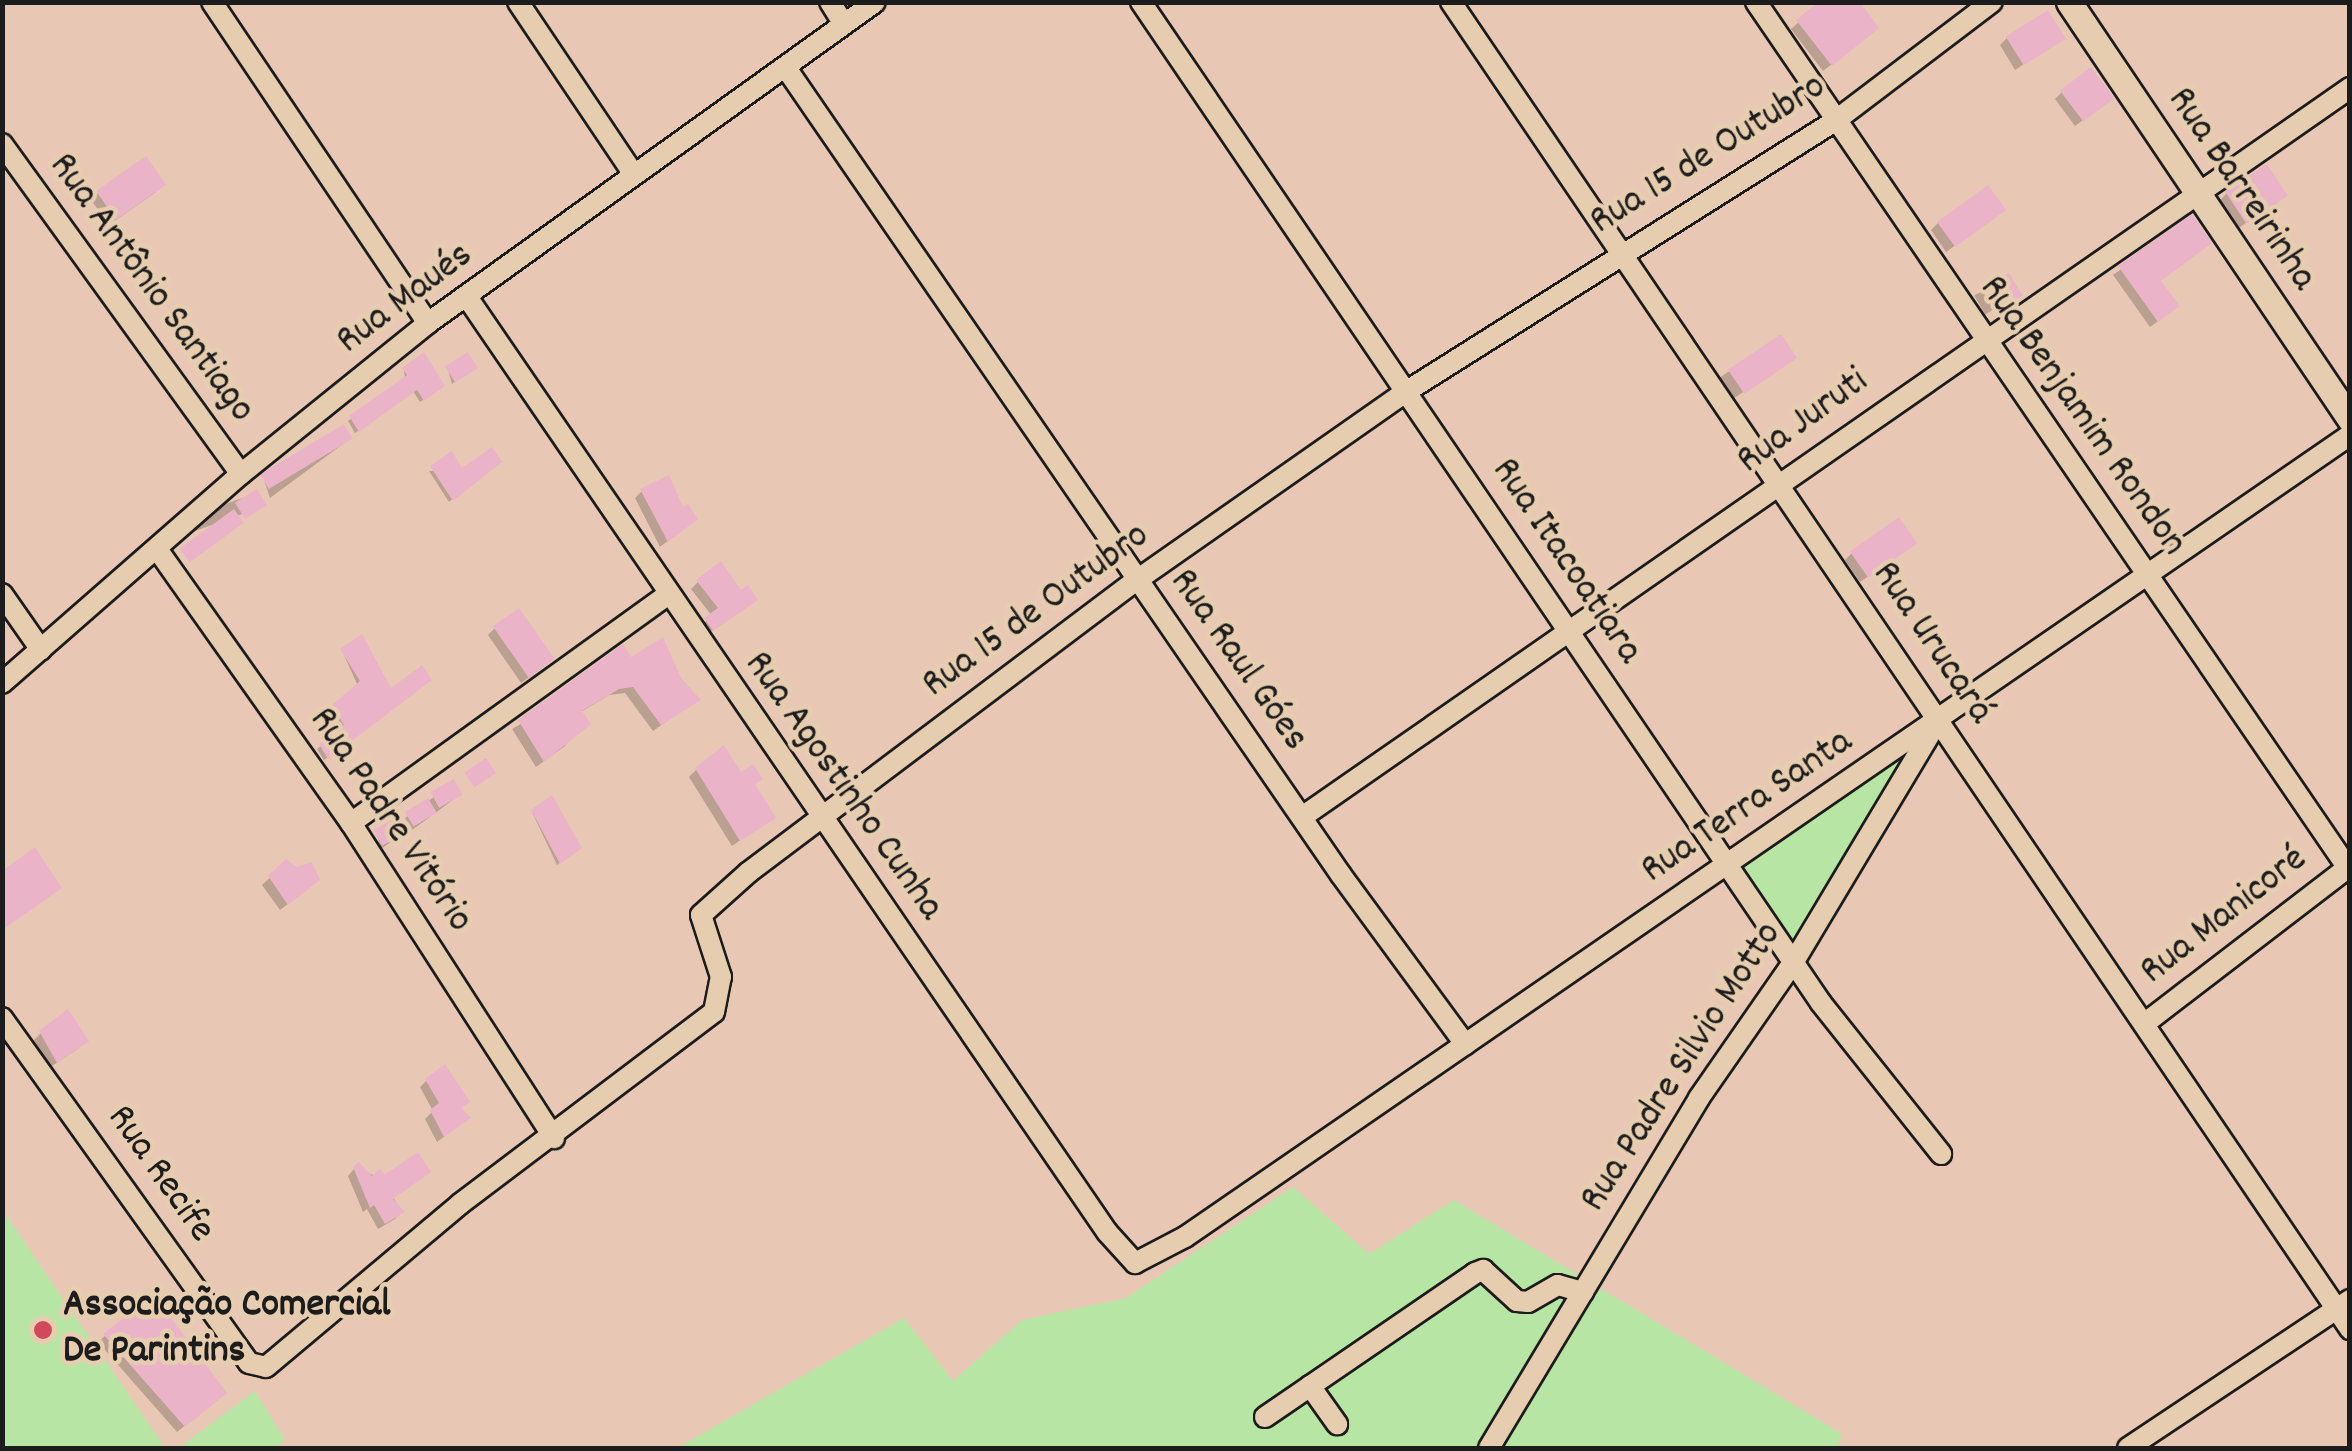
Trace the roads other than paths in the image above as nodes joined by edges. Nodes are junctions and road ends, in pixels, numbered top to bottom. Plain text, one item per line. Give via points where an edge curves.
1 (212, 2) edge
2 (518, 2) edge
3 (830, 2) edge
4 (874, 2) edge
5 (1141, 2) edge
6 (1451, 2) edge
7 (1756, 2) edge
8 (1992, 2) edge
9 (2069, 2) edge
10 (844, 24) junction
11 (786, 68) junction
12 (2350, 88) edge
13 (1835, 121) junction
14 (2, 144) edge
15 (633, 173) junction
16 (2195, 192) junction
17 (1621, 252) junction
18 (467, 297) junction
19 (428, 324) junction
20 (1983, 337) junction
21 (1406, 391) junction
22 (2350, 419) edge
23 (2350, 435) edge
24 (241, 474) junction
25 (1779, 484) junction
26 (157, 549) junction
27 (2148, 573) junction
28 (1137, 580) junction
29 (2, 594) edge
30 (667, 595) junction
31 (1571, 634) junction
32 (41, 650) junction
33 (2, 682) edge
34 (1939, 722) junction
35 (820, 817) junction
36 (1302, 817) junction
37 (351, 823) junction
38 (1726, 862) junction
39 (2349, 868) edge
40 (1793, 962) junction
41 (2, 1018) edge
42 (2144, 1024) junction
43 (1465, 1044) junction
44 (554, 1138) junction
45 (1941, 1154) dead end
46 (1185, 1238) joint
47 (1584, 1292) junction
48 (2343, 1305) edge
49 (2350, 1329) edge
50 (261, 1368) joint
51 (1310, 1386) junction
52 (1265, 1418) dead end
53 (1337, 1424) dead end
54 (1489, 1448) edge
55 (2128, 1448) edge

1 - 19 street
2 - 15 street
3 - 10 street
4 - 10 street, Rua Maués
5 - 21 street, Rua Itacoatiara
6 - 17 street, Rua Urucará
7 - 13 street, Rua Benjamim Rondon
8 - 13 street, Rua 15 de Outubro
9 - 16 street, Rua Barreirinha
10 - 11 street, Rua Maués
11 - 15 street, Rua Maués
11 - 28 street, Rua Raul Góes
12 - 16 street, Rua Juruti
13 - 17 street, Rua 15 de Outubro
13 - 20 street, Rua Benjamim Rondon
14 - 24 street, Rua Antônio Santiago
15 - 18 street, Rua Maués
16 - 20 street, Rua Juruti
16 - 22 street, Rua Barreirinha
17 - 21 street, Rua 15 de Outubro
17 - 25 street, Rua Urucará
18 - 19 street, Rua Maués
18 - 30 street, Rua Agostinho Cunha
19 - 24 street, Rua Maués
20 - 25 street, Rua Juruti
20 - 27 street, Rua Benjamim Rondon
21 - 28 street, Rua 15 de Outubro
21 - 31 street, Rua Itacoatiara
23 - 27 street, Rua Terra Santa
24 - 26 street, Rua Maués
25 - 31 street, Rua Juruti
25 - 34 street, Rua Urucará
26 - 32 street, Rua Maués
26 - 37 street, Rua Padre Vitório
27 - 34 street, Rua Terra Santa
27 - 39 street, Rua Benjamim Rondon
28 - 35 street, Rua 15 de Outubro
28 - 36 street, Rua Raul Góes
29 - 32 street
30 - 35 street, Rua Agostinho Cunha
30 - 37 street
31 - 36 street, Rua Juruti
31 - 38 street, Rua Itacoatiara
32 - 33 street, Rua Maués
34 - 38 street, Rua Terra Santa
34 - 40 street, Rua Padre Silvio Motto
34 - 42 street, Rua Urucará
35 - 44 street, Rua 15 de Outubro via 701,914 722,976 714,1012
35 - 46 street, Rua Agostinho Cunha via 1125,1257 1149,1260
36 - 43 street, Rua Raul Góes
37 - 44 street, Rua Padre Vitório
38 - 40 street, Rua Itacoatiara
38 - 43 street, Rua Terra Santa
39 - 42 street, Rua Manicoré
40 - 45 street, Rua Itacoatiara
40 - 47 street, Rua Padre Silvio Motto via 1699,1098
41 - 50 street, Rua Recife via 250,1363
42 - 48 street, Rua Urucará
43 - 46 street, Rua Terra Santa
44 - 50 street, Rua 15 de Outubro via 460,1204
47 - 51 street via 1558,1284 1528,1302 1517,1301 1483,1270
47 - 54 street, Rua Padre Silvio Motto
48 - 49 street, Rua Urucará
48 - 55 street
51 - 52 street
51 - 53 street

